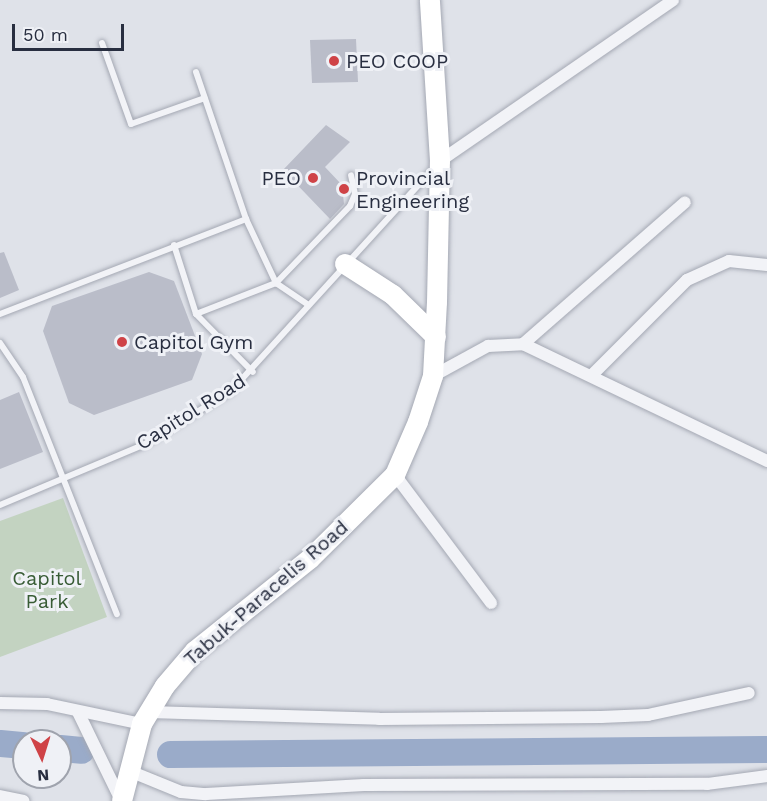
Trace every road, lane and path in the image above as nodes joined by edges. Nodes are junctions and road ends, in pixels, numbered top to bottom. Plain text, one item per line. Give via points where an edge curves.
1 (430, 0) edge
2 (673, 0) edge
3 (102, 43) dead end
4 (196, 72) dead end
5 (205, 98) junction
6 (440, 161) junction
7 (351, 175) dead end
8 (685, 202) dead end
9 (246, 219) junction
10 (174, 245) junction
11 (345, 264) junction
12 (767, 265) edge
13 (276, 283) junction
14 (307, 304) junction
15 (0, 314) edge
16 (196, 315) junction
17 (436, 337) junction
18 (0, 343) edge
19 (523, 344) junction
20 (253, 372) junction
21 (433, 376) junction
22 (591, 376) junction
23 (767, 461) edge
24 (395, 475) junction
25 (61, 480) junction
26 (0, 505) edge
27 (491, 603) dead end
28 (117, 614) dead end
29 (749, 693) dead end
30 (0, 703) edge
31 (78, 712) junction
32 (146, 718) junction
33 (127, 770) junction
34 (767, 776) edge
35 (0, 796) edge
36 (122, 800) edge
37 (23, 801) edge

1 - 6 main road, Tabuk-Paracelis Road
2 - 6 street
3 - 5 lane via 131,124
4 - 5 lane
5 - 9 lane
6 - 11 lane, Capitol Road
6 - 17 main road, Tabuk-Paracelis Road
7 - 13 lane via 355,194 350,206
8 - 19 street
9 - 10 lane
9 - 13 lane
10 - 15 lane
10 - 16 lane
11 - 14 lane, Capitol Road
11 - 17 main road via 393,296
12 - 22 street via 729,261 687,280
13 - 14 lane
13 - 16 lane
14 - 20 lane, Capitol Road
16 - 20 lane
17 - 21 main road, Tabuk-Paracelis Road
18 - 25 lane via 23,377
19 - 21 street via 488,346
19 - 22 street
20 - 25 lane, Capitol Road via 145,444
21 - 24 main road, Tabuk-Paracelis Road
22 - 23 street
24 - 27 street
24 - 32 main road, Tabuk-Paracelis Road via 310,559 195,651
25 - 26 lane, Capitol Road
25 - 28 lane
29 - 32 street via 648,715 601,717
30 - 31 street
31 - 32 street
31 - 36 street
32 - 33 main road, Tabuk-Paracelis Road
33 - 34 street via 200,794 364,785 707,784
33 - 36 main road, Tabuk-Paracelis Road
35 - 37 street

